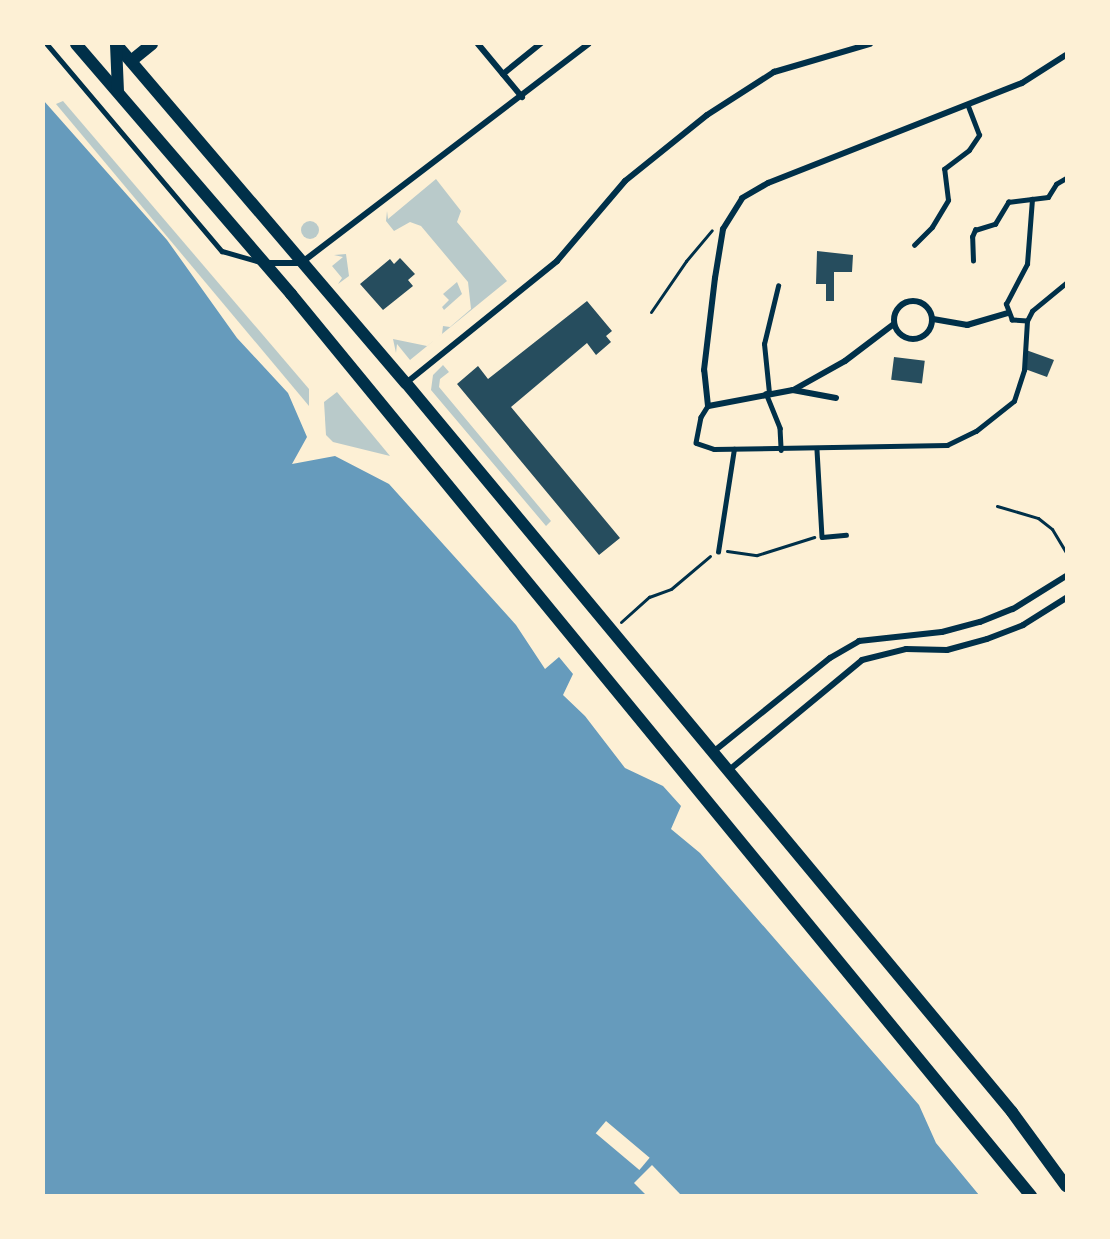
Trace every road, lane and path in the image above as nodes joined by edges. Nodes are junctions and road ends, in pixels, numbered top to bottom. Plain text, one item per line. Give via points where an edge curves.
1 (47, 44) edge
2 (76, 44) edge
3 (117, 44) edge
4 (152, 44) edge
5 (478, 44) edge
6 (540, 44) edge
7 (588, 44) edge
8 (870, 44) edge
9 (1066, 55) edge
10 (131, 61) junction
11 (503, 74) junction
12 (118, 91) junction
13 (522, 97) junction
14 (968, 106) junction
15 (1066, 178) edge
16 (1032, 199) junction
17 (723, 230) junction
18 (914, 245) dead end
19 (974, 261) dead end
20 (265, 262) junction
21 (301, 263) junction
22 (1066, 283) edge
23 (778, 286) dead end
24 (651, 312) dead end
25 (1008, 313) junction
26 (933, 319) junction
27 (1027, 321) junction
28 (894, 324) junction
29 (406, 383) junction
30 (793, 390) junction
31 (768, 393) junction
32 (836, 398) dead end
33 (708, 406) junction
34 (734, 449) junction
35 (781, 450) junction
36 (817, 450) junction
37 (998, 506) dead end
38 (846, 535) dead end
39 (822, 537) junction
40 (718, 552) junction
41 (1066, 552) edge
42 (1066, 576) edge
43 (1066, 598) edge
44 (611, 631) junction
45 (712, 753) junction
46 (727, 771) junction
47 (1066, 1186) edge
48 (1031, 1196) edge

1 - 20 lane via 222,251
2 - 12 main road
3 - 10 main road
3 - 12 main road
4 - 10 main road
5 - 11 street
6 - 11 street
7 - 13 street
8 - 29 street via 774,72 707,115 625,181 557,261
9 - 14 street via 1022,83
10 - 21 main road
11 - 13 street
12 - 20 main road
13 - 21 street
14 - 17 street via 750,191
14 - 18 lane via 979,135 969,150 944,169 948,200 932,227
15 - 16 lane via 1056,184 1052,195
16 - 19 lane via 1008,202 995,224 973,232
16 - 25 lane via 1027,264 1006,304
17 - 24 path via 714,228 700,242
17 - 33 street via 708,322 704,370
20 - 21 street
20 - 48 main road
21 - 29 main road
22 - 27 lane via 1032,311
23 - 31 lane via 764,344
25 - 26 street via 967,325
25 - 27 lane via 1012,320
26 - 28 street via 926,335 913,340 901,335
26 - 28 street via 928,308 918,302 907,302 897,309
27 - 36 lane via 1021,386 1004,412 976,431 935,447
28 - 30 street via 845,361
29 - 44 main road
30 - 31 street
30 - 32 street
31 - 33 street
31 - 35 lane via 780,428
33 - 34 lane via 701,417 696,443 714,449
34 - 35 lane
34 - 40 lane
35 - 36 lane
36 - 39 lane
37 - 41 path via 1038,518 1052,529
38 - 39 lane
39 - 40 path via 757,555
40 - 44 path via 701,560 671,589 649,597
42 - 45 street via 1013,609 980,622 942,632 859,641 830,658
43 - 46 street via 1023,625 987,639 946,650 906,649 862,660
44 - 45 main road
45 - 46 main road
46 - 47 main road via 1012,1112

